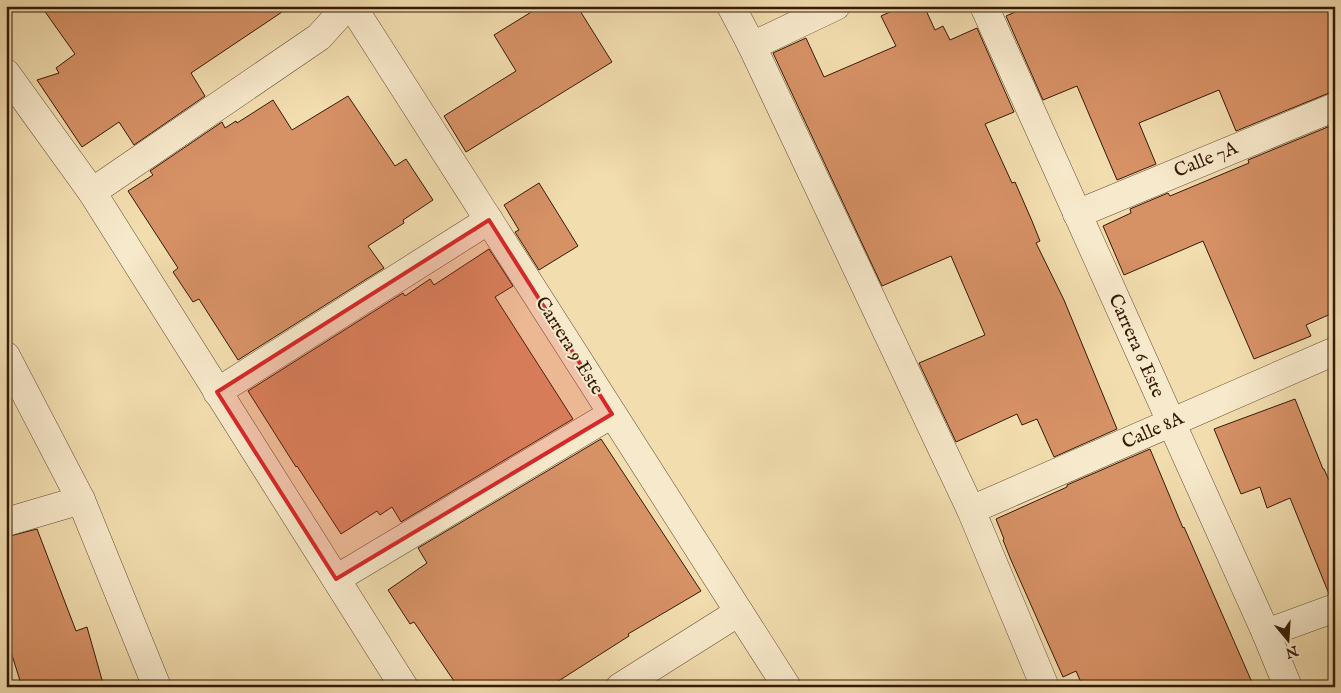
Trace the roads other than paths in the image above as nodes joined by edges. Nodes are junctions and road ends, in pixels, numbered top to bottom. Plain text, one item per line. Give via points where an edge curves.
1 (346, 6) edge
2 (352, 6) edge
3 (731, 6) edge
4 (836, 6) edge
5 (988, 8) edge
6 (752, 46) junction
7 (6, 73) edge
8 (1335, 107) edge
9 (92, 192) junction
10 (1077, 214) junction
11 (489, 220) junction
12 (1335, 351) edge
13 (6, 356) edge
14 (217, 392) junction
15 (612, 414) junction
16 (1171, 423) junction
17 (81, 500) junction
18 (971, 510) junction
19 (6, 522) edge
20 (336, 580) junction
21 (1335, 608) edge
22 (739, 612) junction
23 (1266, 633) junction
24 (157, 687) edge
25 (404, 687) edge
26 (620, 687) edge
27 (787, 687) edge
28 (1044, 687) edge
29 (1288, 687) edge

1 - 9 street via 319,37
2 - 11 street, Carrera 9 Este
3 - 6 street
4 - 6 street
5 - 10 street, Carrera 6 Este
6 - 18 street
7 - 9 street
8 - 10 street, Calle 7A
9 - 14 street
10 - 16 street, Carrera 6 Este
11 - 14 street
11 - 15 street, Carrera 9 Este
12 - 16 street, Calle 8A
13 - 17 street
14 - 20 street
15 - 20 street
15 - 22 street, Carrera 9 Este
16 - 18 street, Calle 8A
16 - 23 street, Carrera 6 Este
17 - 19 street
17 - 24 street
18 - 28 street
20 - 25 street
21 - 23 street
22 - 26 street
22 - 27 street, Carrera 9 Este
23 - 29 street, Carrera 6 Este

